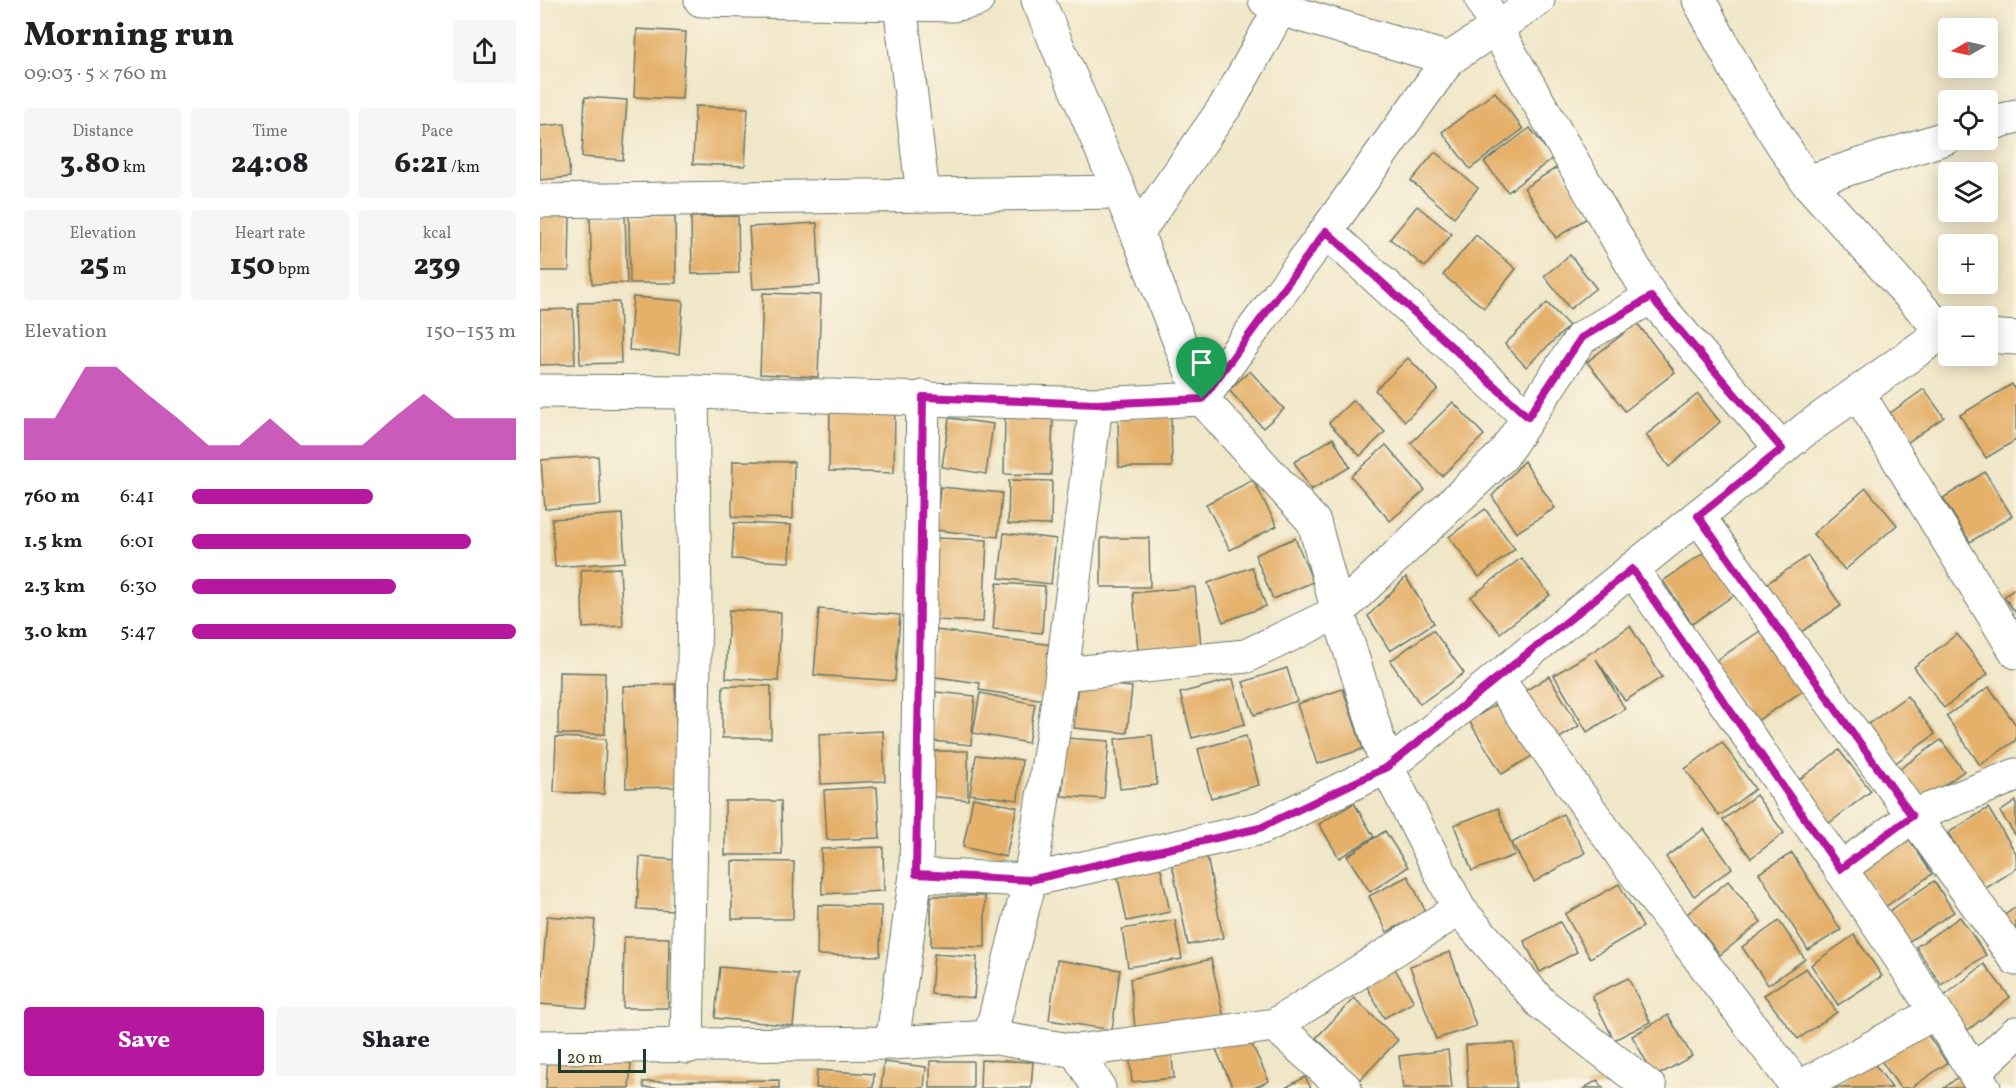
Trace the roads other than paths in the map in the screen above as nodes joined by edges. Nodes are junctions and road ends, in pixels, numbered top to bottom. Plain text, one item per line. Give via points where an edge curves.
1 (701, 0) edge
2 (977, 0) edge
3 (1038, 0) edge
4 (1538, 0) edge
5 (1699, 0) edge
6 (900, 4) junction
7 (1272, 5) edge
8 (1489, 13) edge
9 (1449, 59) junction
10 (2016, 117) edge
11 (1998, 122) edge
12 (1938, 141) edge
13 (1807, 182) junction
14 (1119, 192) junction
15 (923, 195) junction
16 (540, 201) edge
17 (1326, 231) junction
18 (1137, 232) junction
19 (1651, 297) junction
20 (1938, 323) edge
21 (1998, 337) edge
22 (1938, 338) edge
23 (2016, 338) edge
24 (540, 391) edge
25 (692, 392) junction
26 (1858, 393) junction
27 (923, 397) junction
28 (1202, 399) junction
29 (1096, 404) junction
30 (1528, 417) junction
31 (1782, 449) junction
32 (1698, 516) junction
33 (1632, 569) junction
34 (1338, 612) junction
35 (2016, 652) edge
36 (1062, 674) junction
37 (1497, 678) junction
38 (1387, 767) junction
39 (2016, 775) edge
40 (1912, 816) junction
41 (1840, 869) junction
42 (916, 874) junction
43 (1030, 880) junction
44 (1459, 909) junction
45 (2016, 959) edge
46 (1936, 1012) junction
47 (1275, 1025) junction
48 (2016, 1033) edge
49 (990, 1036) junction
50 (892, 1043) junction
51 (540, 1047) edge
52 (687, 1047) junction
53 (1076, 1051) junction
54 (1979, 1080) edge
55 (1100, 1088) edge
56 (1345, 1088) edge
57 (1650, 1088) edge
58 (1799, 1088) edge

1 - 6 street
2 - 6 street
3 - 14 street
4 - 8 street
5 - 13 street via 1744,85
6 - 15 street
7 - 9 street
7 - 18 street via 1229,101
8 - 9 street
8 - 19 street
9 - 17 street
10 - 11 street
12 - 13 street
13 - 20 street
14 - 15 street
14 - 18 street
15 - 16 street
17 - 28 street
17 - 30 street
18 - 28 street
19 - 30 street via 1581,338
19 - 31 street
21 - 23 street
22 - 26 street
24 - 25 street
25 - 27 street
25 - 52 street via 695,603
26 - 31 street
26 - 35 street
27 - 29 street
27 - 42 street
28 - 29 street
28 - 34 street via 1314,522
29 - 36 street
30 - 34 street via 1503,455
31 - 32 street
32 - 33 street
32 - 40 street
33 - 37 street
33 - 41 street
34 - 36 street via 1246,656
34 - 38 street
36 - 43 street
37 - 38 street
37 - 58 street via 1626,861
38 - 43 street via 1260,828
38 - 44 street
39 - 40 street
40 - 41 street
40 - 45 street
41 - 46 street
42 - 43 street
42 - 50 street
43 - 49 street
44 - 47 street
44 - 57 street via 1541,1003
46 - 54 street
46 - 58 street
47 - 53 street
47 - 56 street
48 - 54 street
49 - 50 street
49 - 53 street
50 - 52 street
51 - 52 street
53 - 55 street

